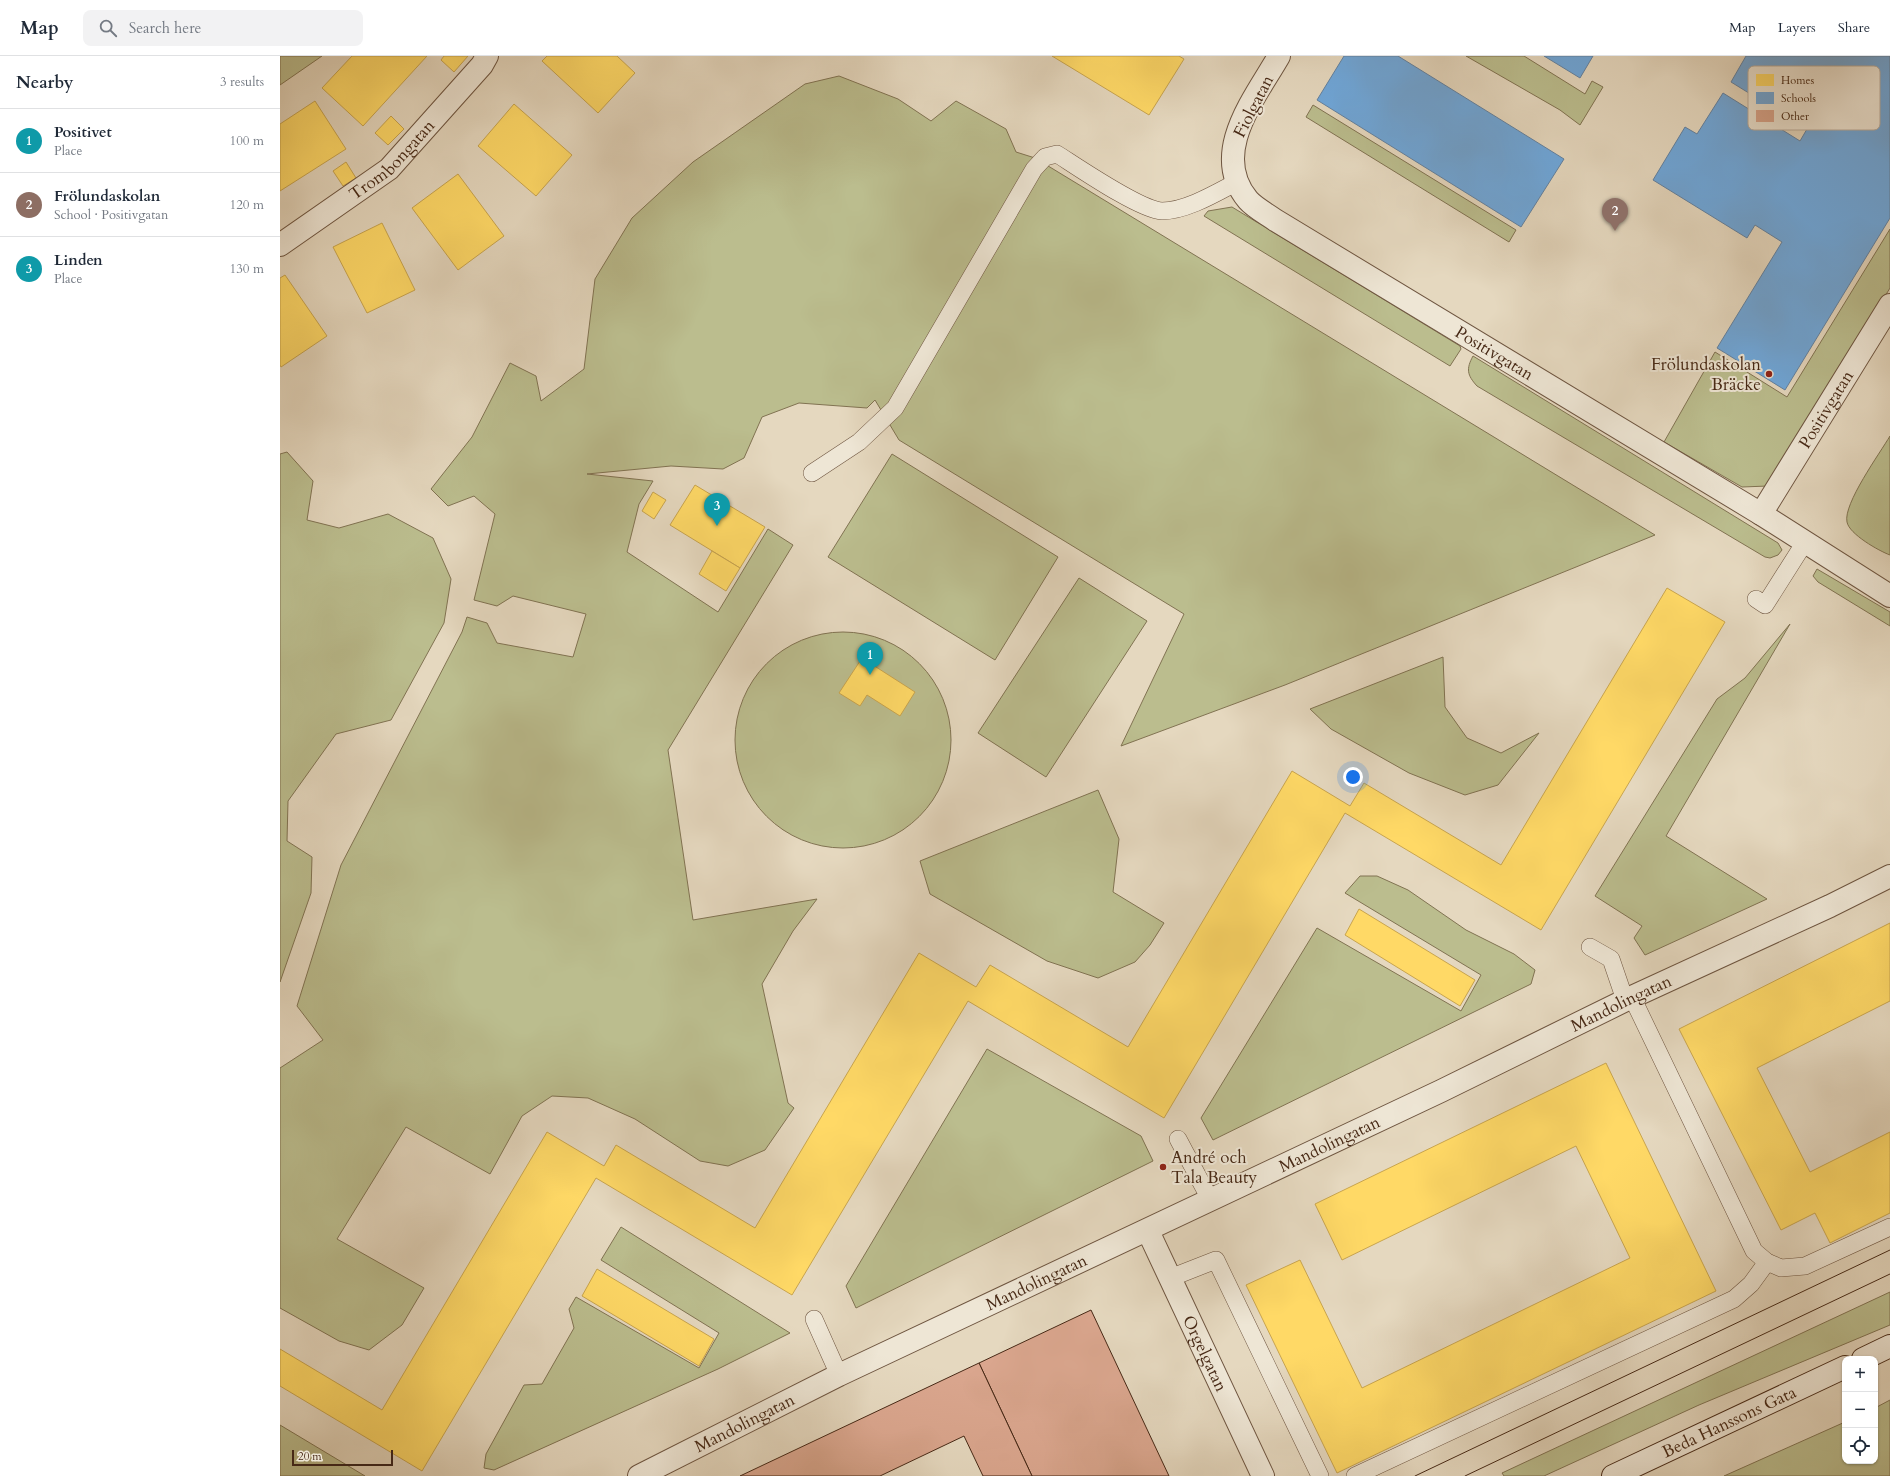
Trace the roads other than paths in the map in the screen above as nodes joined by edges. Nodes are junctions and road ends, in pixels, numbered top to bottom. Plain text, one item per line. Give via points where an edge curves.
1 (487, 56) edge
2 (1279, 56) edge
3 (1237, 182) junction
4 (280, 245) edge
5 (1890, 305) edge
6 (812, 473) dead end
7 (1761, 514) junction
8 (1805, 542) junction
9 (1890, 596) edge
10 (1756, 599) dead end
11 (1890, 876) edge
12 (1590, 947) dead end
13 (1628, 999) junction
14 (1178, 1139) dead end
15 (1211, 1201) junction
16 (1890, 1227) edge
17 (1148, 1230) junction
18 (1767, 1262) junction
19 (1170, 1278) junction
20 (814, 1319) dead end
21 (1890, 1346) edge
22 (1869, 1356) edge
23 (1842, 1369) edge
24 (839, 1375) junction
25 (645, 1475) edge
26 (1263, 1476) edge
27 (1320, 1476) edge
28 (1355, 1476) edge
29 (1612, 1476) edge

1 - 4 street, Trombongatan via 389,169
2 - 3 street, Fiolgatan via 1242,120 1234,139 1232,158
3 - 6 lane via 1203,199 1163,211 1149,209 1057,154 1045,157 1034,169 895,408 859,442
3 - 7 street, Positivgatan via 1249,201 1275,220
5 - 7 street, Positivgatan
7 - 8 street, Positivgatan
8 - 9 street, Positivgatan
8 - 10 lane via 1765,605
11 - 13 street, Mandolingatan
12 - 13 lane via 1611,959
13 - 15 street, Mandolingatan via 1441,1092
13 - 18 lane via 1754,1251
14 - 15 lane
15 - 17 street, Mandolingatan
16 - 18 lane via 1805,1266 1781,1268
17 - 19 street, Orgelgatan
17 - 24 street, Mandolingatan
18 - 28 lane via 1751,1284 1734,1299
19 - 26 street, Orgelgatan
19 - 27 lane via 1216,1260
20 - 24 lane
21 - 22 street
23 - 29 street, Beda Hanssons Gata
24 - 25 street, Mandolingatan

